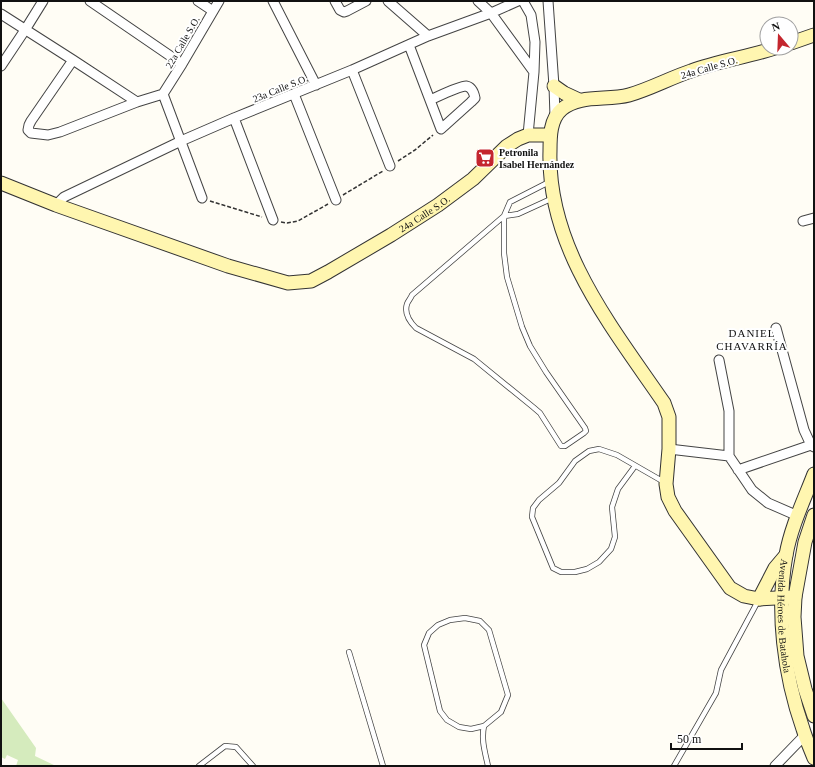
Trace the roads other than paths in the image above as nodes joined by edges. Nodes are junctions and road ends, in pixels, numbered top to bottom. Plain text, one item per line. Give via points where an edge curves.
1 (43, 1) edge
2 (90, 1) edge
3 (198, 1) edge
4 (219, 1) edge
5 (335, 1) edge
6 (366, 1) edge
7 (388, 1) edge
8 (478, 1) edge
9 (518, 1) edge
10 (523, 1) edge
11 (548, 1) edge
12 (275, 2) edge
13 (213, 11) junction
14 (491, 13) junction
15 (1, 14) edge
16 (25, 30) junction
17 (814, 35) edge
18 (428, 36) junction
19 (799, 40) edge
20 (409, 45) junction
21 (759, 53) edge
22 (73, 60) junction
23 (182, 64) junction
24 (1, 66) edge
25 (352, 70) junction
26 (534, 72) junction
27 (316, 85) junction
28 (554, 86) junction
29 (164, 94) junction
30 (294, 94) junction
31 (430, 100) junction
32 (579, 100) junction
33 (137, 102) junction
34 (555, 117) junction
35 (234, 118) junction
36 (528, 135) junction
37 (550, 135) junction
38 (181, 141) junction
39 (390, 166) dead end
40 (550, 181) junction
41 (1, 184) edge
42 (202, 198) dead end
43 (553, 198) junction
44 (336, 200) dead end
45 (56, 205) junction
46 (504, 216) junction
47 (814, 218) edge
48 (273, 220) dead end
49 (803, 221) dead end
50 (776, 328) dead end
51 (719, 360) dead end
52 (813, 446) edge
53 (669, 449) junction
54 (729, 456) junction
55 (635, 466) junction
56 (738, 470) junction
57 (814, 474) edge
58 (666, 484) junction
59 (798, 516) junction
60 (813, 520) edge
61 (786, 555) junction
62 (789, 598) junction
63 (759, 599) junction
64 (349, 652) dead end
65 (813, 714) edge
66 (484, 726) junction
67 (805, 735) junction
68 (814, 758) edge
69 (200, 766) edge
70 (253, 766) edge
71 (383, 766) edge
72 (488, 766) edge
73 (674, 766) edge
74 (775, 766) edge

1 - 16 street
2 - 23 street
3 - 13 street
4 - 13 street, 22a Calle S.O.
5 - 6 street via 344,12
7 - 18 street
8 - 14 street
9 - 14 street, 23a Calle S.O.
10 - 26 street via 531,15 535,42
11 - 28 street
12 - 27 street
13 - 23 street, 22a Calle S.O.
14 - 18 street, 23a Calle S.O.
14 - 26 street
15 - 16 street
16 - 22 street
16 - 24 street
17 - 19 street
18 - 20 street, 23a Calle S.O.
20 - 25 street, 23a Calle S.O.
20 - 31 street
21 - 32 street, 24a Calle S.O. via 691,71 628,95
22 - 33 street
22 - 33 street via 31,121 28,130 31,133 48,135 60,132
23 - 29 street, 22a Calle S.O.
25 - 27 street, 23a Calle S.O.
25 - 39 street
26 - 36 street
27 - 30 street, 23a Calle S.O.
28 - 32 street
28 - 34 street
29 - 33 street
29 - 38 street
30 - 35 street, 23a Calle S.O.
30 - 44 street
31 - 31 street via 441,129 475,98 471,88 466,86
32 - 34 street, 24a Calle S.O. via 569,104
34 - 37 street
35 - 38 street, 23a Calle S.O.
35 - 48 street
36 - 37 street
36 - 45 street, 24a Calle S.O. via 507,146 473,179 438,205 311,280 288,283 228,266
37 - 40 street
38 - 42 street
38 - 45 street, 23a Calle S.O. via 64,197
40 - 43 street
40 - 46 lane via 510,202
41 - 45 street, 24a Calle S.O.
43 - 46 lane via 518,214
43 - 53 street via 569,250 584,281 601,311 664,403 669,417
46 - 46 lane via 412,295 406,309 408,317 416,328 474,359 521,397 540,413 561,446 565,446 586,431 546,372 522,327 507,277
47 - 49 street
50 - 52 street via 804,430
51 - 54 street via 729,410
52 - 56 street
53 - 54 street
53 - 58 street
54 - 56 street
55 - 55 lane via 599,449 589,451 575,461 559,483 533,508 532,517 553,568 561,572 588,569 611,549 615,537 612,507 618,490
55 - 58 lane
56 - 59 street via 752,490 768,503
57 - 59 street, Avenida Héroes de Batahola
58 - 63 street via 668,497 675,511 730,588 744,596
59 - 60 street
59 - 61 street, Avenida Héroes de Batahola
60 - 62 street, Avenida Héroes de Batahola
61 - 62 street, Avenida Héroes de Batahola
61 - 63 street via 775,568
62 - 63 street
62 - 65 street, Avenida Héroes de Batahola via 794,617 797,656
62 - 67 street, Avenida Héroes de Batahola via 784,648 789,680
63 - 73 lane via 722,670 716,693
64 - 71 lane
66 - 66 lane via 471,729 459,727 447,720 440,711 424,645 429,633 438,625 450,620 480,620 489,630 508,695 501,712
66 - 72 lane via 482,734
67 - 68 street, Avenida Héroes de Batahola
67 - 74 street
69 - 70 lane via 225,746 231,746 236,747

